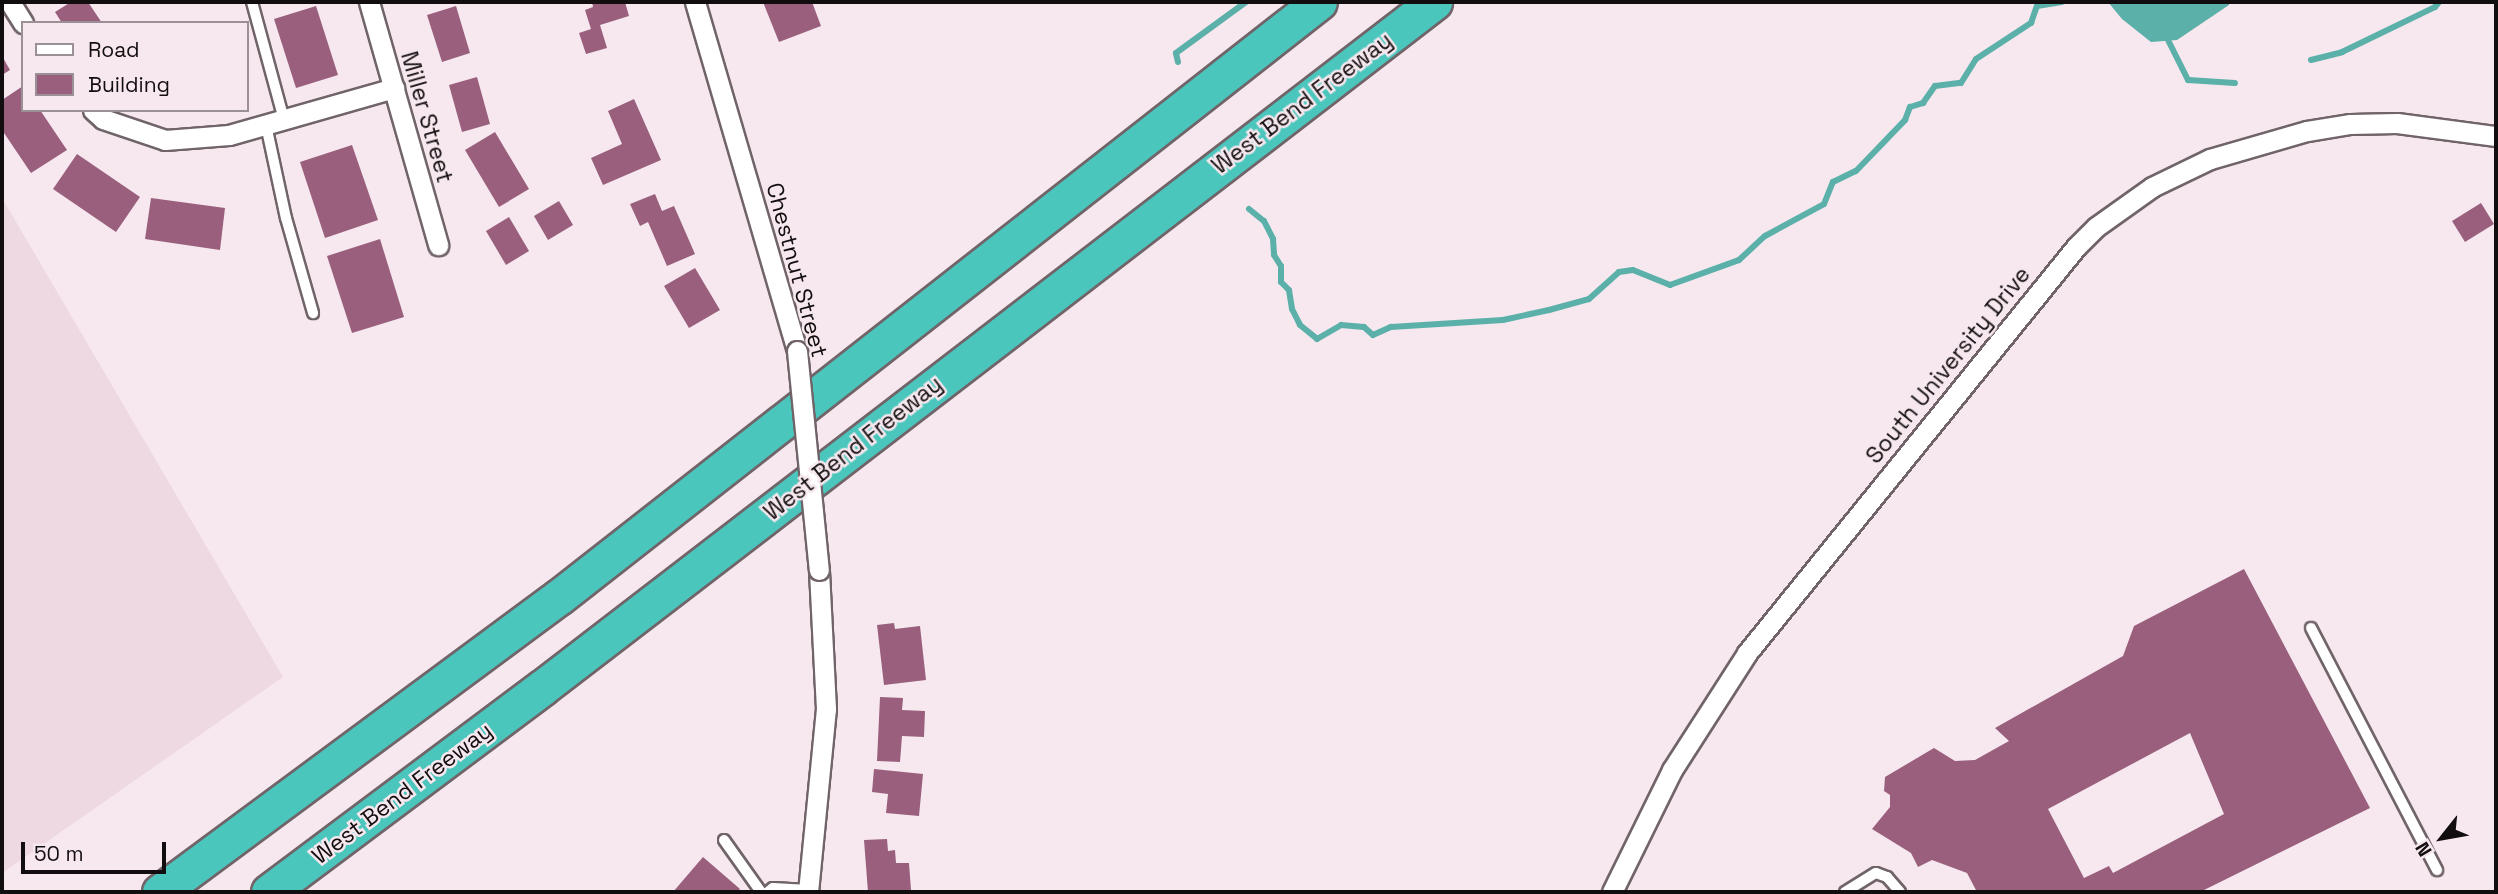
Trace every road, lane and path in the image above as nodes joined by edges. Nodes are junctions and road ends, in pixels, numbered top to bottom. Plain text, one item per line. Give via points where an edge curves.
1 (10, 2) edge
2 (253, 2) edge
3 (369, 2) edge
4 (695, 2) edge
5 (1319, 2) edge
6 (1434, 2) edge
7 (22, 21) edge
8 (394, 89) junction
9 (95, 112) edge
10 (275, 122) junction
11 (2496, 136) edge
12 (438, 245) dead end
13 (313, 313) dead end
14 (2311, 628) dead end
15 (724, 840) dead end
16 (2437, 870) dead end
17 (809, 891) edge
18 (160, 892) edge
19 (269, 892) edge
20 (761, 892) edge
21 (768, 892) edge
22 (1612, 892) edge
23 (1844, 892) edge
24 (1900, 892) edge

1 - 7 street
2 - 10 lane
3 - 8 street, Miller Street
4 - 17 street, Chestnut Street, bridge via 797,351 819,570 826,709
5 - 18 highway via 559,597
6 - 19 highway, West Bend Freeway
8 - 10 street
8 - 12 street, Miller Street
9 - 10 street via 103,120 165,140 229,135
10 - 13 lane via 284,207
11 - 22 street, South University Drive via 2397,123 2307,131 2210,159 2152,187 2096,227 1747,653 1672,769
14 - 16 lane
15 - 20 lane
17 - 21 lane via 773,888
23 - 24 lane via 1876,873 1887,877

